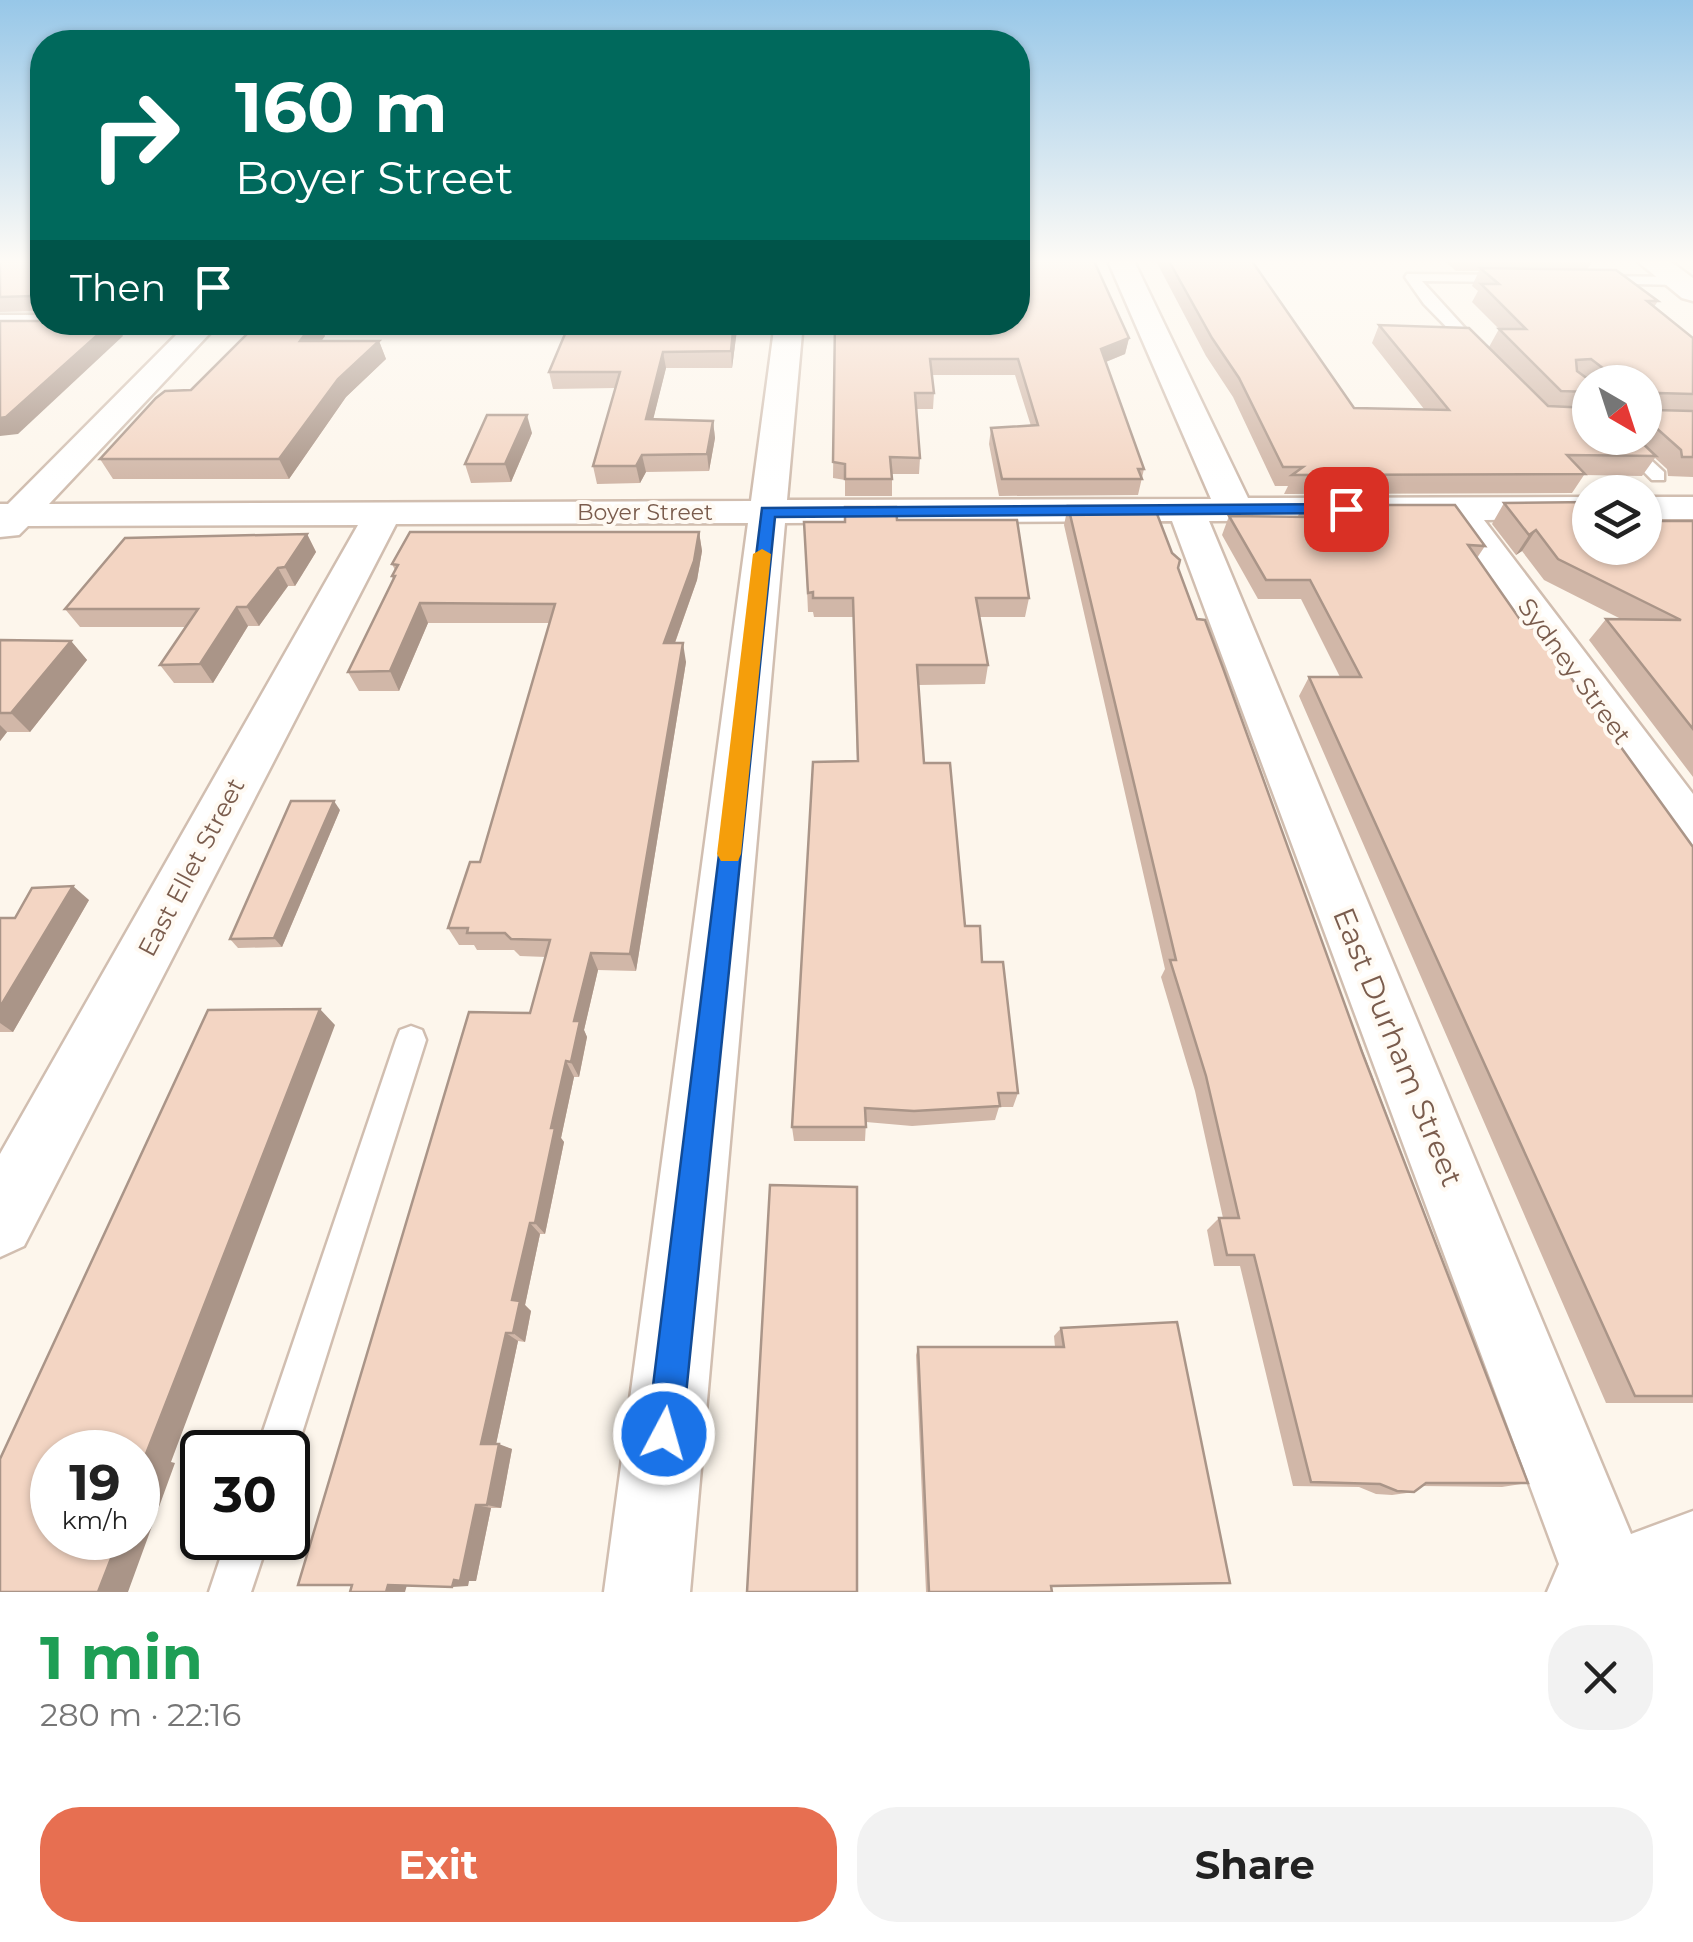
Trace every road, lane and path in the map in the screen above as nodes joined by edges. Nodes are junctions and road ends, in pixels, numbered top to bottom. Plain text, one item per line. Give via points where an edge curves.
1 (193, 335) edge
2 (787, 335) edge
3 (1147, 335) edge
4 (1462, 335) edge
5 (1493, 367) edge
6 (1662, 496) edge
7 (1572, 508) edge
8 (1693, 508) edge
9 (1457, 509) junction
10 (1211, 510) junction
11 (768, 512) junction
12 (382, 513) junction
13 (6, 521) edge
14 (1693, 833) edge
15 (412, 1040) dead end
16 (0, 1222) edge
17 (283, 1430) edge
18 (1693, 1553) edge
19 (241, 1560) edge
20 (1600, 1588) edge
21 (230, 1592) edge
22 (647, 1592) edge

1 - 13 street
2 - 11 street
3 - 10 street, East Durham Street
4 - 5 lane
6 - 8 street
7 - 9 street, Boyer Street
9 - 10 street, Boyer Street
9 - 14 street, Sydney Street
10 - 11 street, Boyer Street
10 - 20 street, East Durham Street
11 - 12 street, Boyer Street
11 - 22 street
12 - 13 street, Boyer Street
12 - 16 street, East Ellet Street
15 - 17 lane
18 - 20 street
19 - 21 lane

